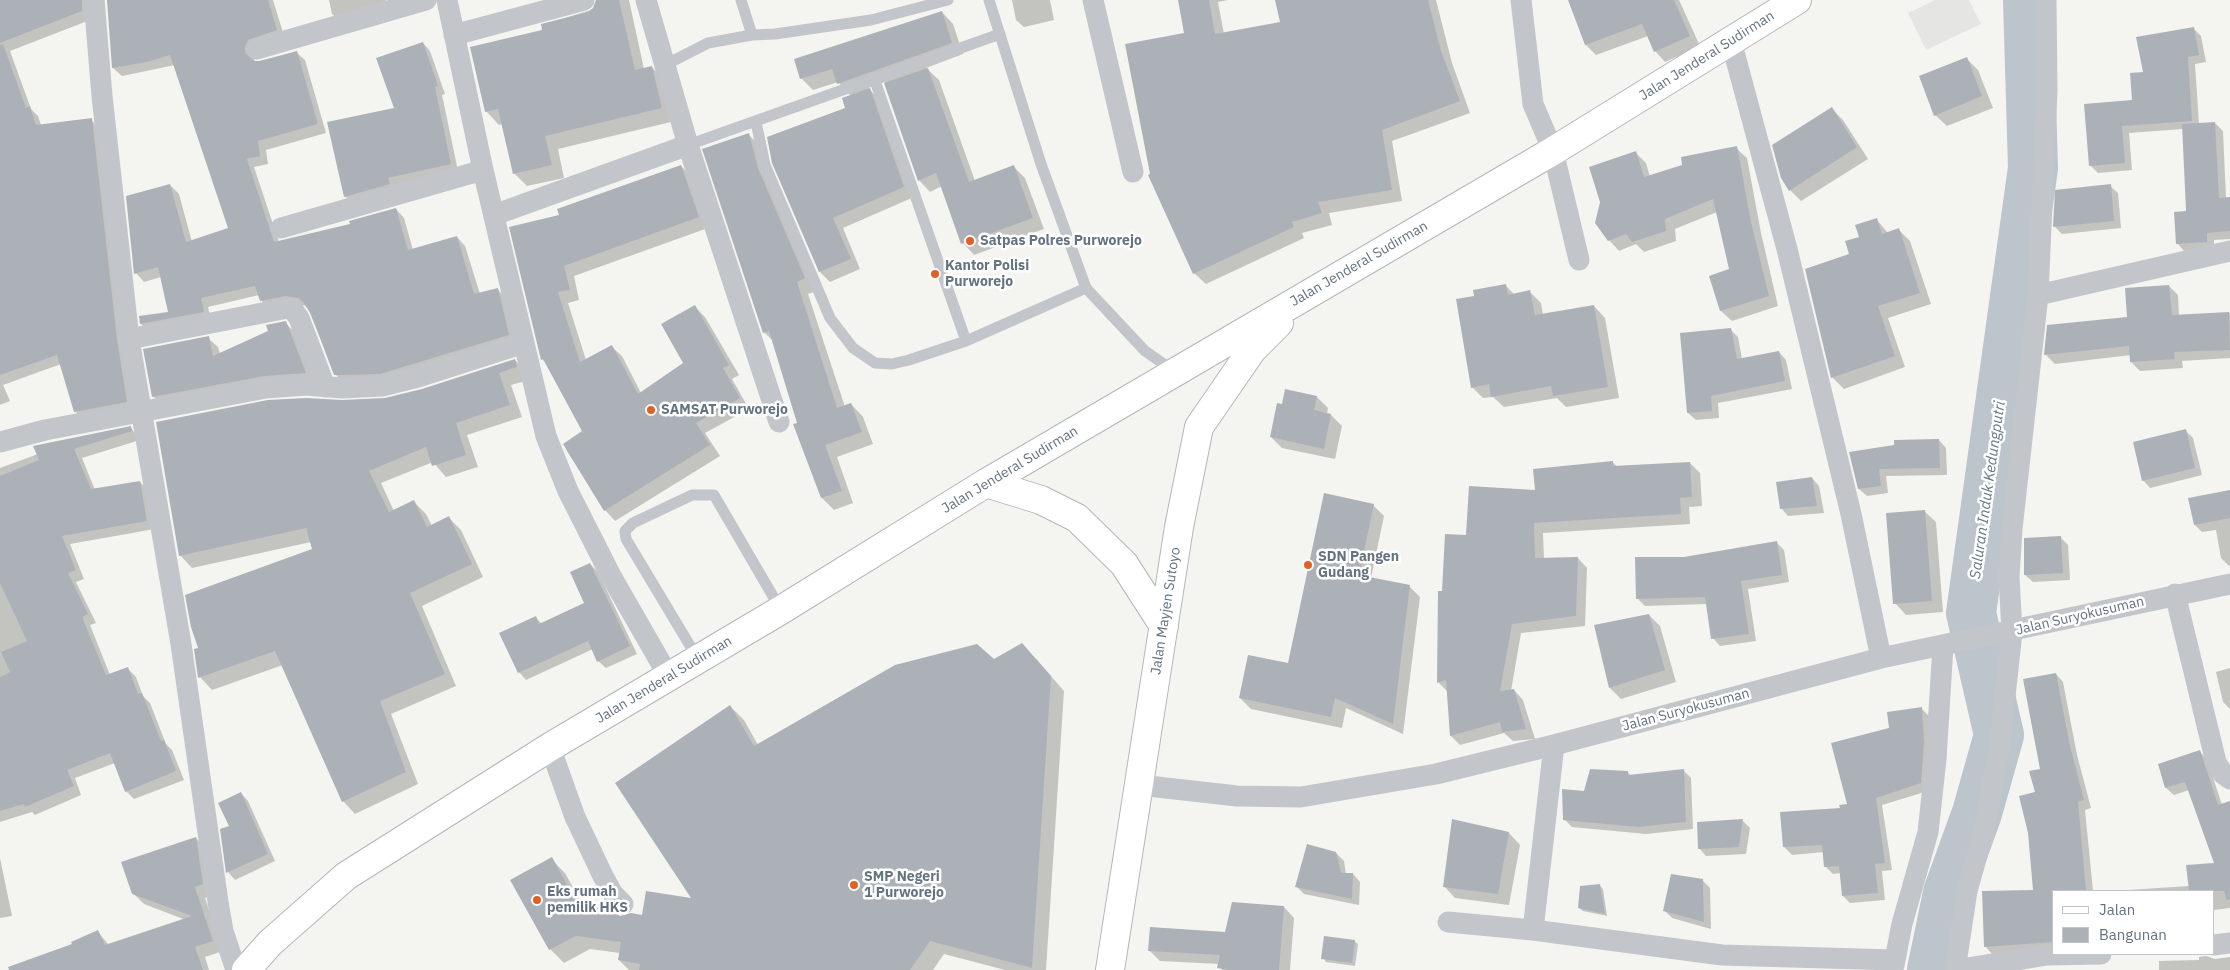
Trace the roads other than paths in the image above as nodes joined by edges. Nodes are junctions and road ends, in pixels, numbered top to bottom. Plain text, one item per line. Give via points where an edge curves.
1 (94, 0) edge
2 (426, 0) edge
3 (447, 0) edge
4 (584, 0) edge
5 (646, 0) edge
6 (741, 0) edge
7 (948, 0) edge
8 (989, 0) edge
9 (1093, 0) edge
10 (1521, 0) edge
11 (1797, 0) edge
12 (2046, 0) edge
13 (752, 34) junction
14 (1000, 34) junction
15 (454, 35) junction
16 (1731, 41) junction
17 (257, 49) dead end
18 (665, 65) junction
19 (874, 78) junction
20 (756, 122) junction
21 (688, 145) junction
22 (1553, 151) junction
23 (483, 170) junction
24 (1133, 172) dead end
25 (494, 215) junction
26 (281, 228) dead end
27 (2230, 251) edge
28 (1579, 260) dead end
29 (1086, 288) junction
30 (1311, 292) junction
31 (2038, 295) junction
32 (129, 339) junction
33 (966, 341) junction
34 (524, 343) junction
35 (1175, 372) junction
36 (324, 387) junction
37 (140, 411) junction
38 (779, 422) dead end
39 (0, 442) edge
40 (986, 484) junction
41 (2230, 584) edge
42 (2175, 594) junction
43 (781, 610) junction
44 (1164, 626) junction
45 (2004, 633) junction
46 (1943, 646) junction
47 (1881, 658) junction
48 (698, 659) junction
49 (669, 677) junction
50 (1554, 745) junction
51 (550, 747) junction
52 (2230, 779) edge
53 (1139, 785) junction
54 (622, 904) dead end
55 (1448, 922) dead end
56 (1533, 930) junction
57 (2230, 943) edge
58 (2215, 945) edge
59 (2089, 960) edge
60 (1894, 965) edge
61 (236, 970) edge
62 (246, 970) edge
63 (1110, 970) edge
64 (1955, 970) edge

1 - 32 street
2 - 17 street
3 - 15 street
4 - 15 street
5 - 18 street
6 - 13 lane
7 - 13 lane via 871,20 775,34
8 - 14 lane
9 - 24 street
10 - 22 street via 1533,104
11 - 16 main road, Jalan Jenderal Sudirman
12 - 31 street via 2048,90
13 - 18 lane via 708,43
14 - 19 lane
14 - 29 lane via 1041,164
15 - 23 street
16 - 22 main road, Jalan Jenderal Sudirman
16 - 47 street via 1787,249 1851,514
18 - 21 street
19 - 20 lane
19 - 33 lane
20 - 21 lane
20 - 33 lane via 765,165 830,318 853,348 875,363 892,364
21 - 25 street
21 - 38 street
22 - 28 street
22 - 30 main road, Jalan Jenderal Sudirman
23 - 25 street
23 - 26 street
25 - 34 street
27 - 31 street
29 - 33 lane
29 - 35 lane via 1145,351
30 - 35 main road, Jalan Jenderal Sudirman
30 - 44 main road, Jalan Mayjen Sutoyo via 1252,350 1199,427
31 - 45 street
32 - 36 street via 288,308 299,318
32 - 37 street
34 - 36 street via 382,386
34 - 49 street via 546,436 568,491 611,576
35 - 40 main road, Jalan Jenderal Sudirman
36 - 37 street via 266,388
37 - 39 street
37 - 61 street via 181,644 218,902 223,931
40 - 43 main road, Jalan Jenderal Sudirman
40 - 44 main road via 1041,500 1077,518 1124,564
41 - 42 street, Jalan Suryokusuman
42 - 45 street, Jalan Suryokusuman
42 - 52 street via 2216,762
43 - 48 main road, Jalan Jenderal Sudirman
43 - 48 lane via 714,495 692,495 633,523 625,531 626,539
44 - 53 main road, Jalan Mayjen Sutoyo
45 - 46 street, Jalan Suryokusuman
45 - 64 street via 1999,751 1984,830 1967,891
46 - 47 street, Jalan Suryokusuman
46 - 60 street via 1928,832
47 - 50 street, Jalan Suryokusuman
48 - 49 main road, Jalan Jenderal Sudirman
49 - 51 main road, Jalan Jenderal Sudirman
50 - 53 street, Jalan Suryokusuman via 1436,774 1301,798 1237,796
50 - 56 street
51 - 54 street via 575,817 603,876
51 - 62 main road, Jalan Jenderal Sudirman via 346,876 270,943
53 - 63 main road, Jalan Mayjen Sutoyo
55 - 56 street
56 - 60 street via 1722,956
57 - 58 street
59 - 64 street via 2047,955

